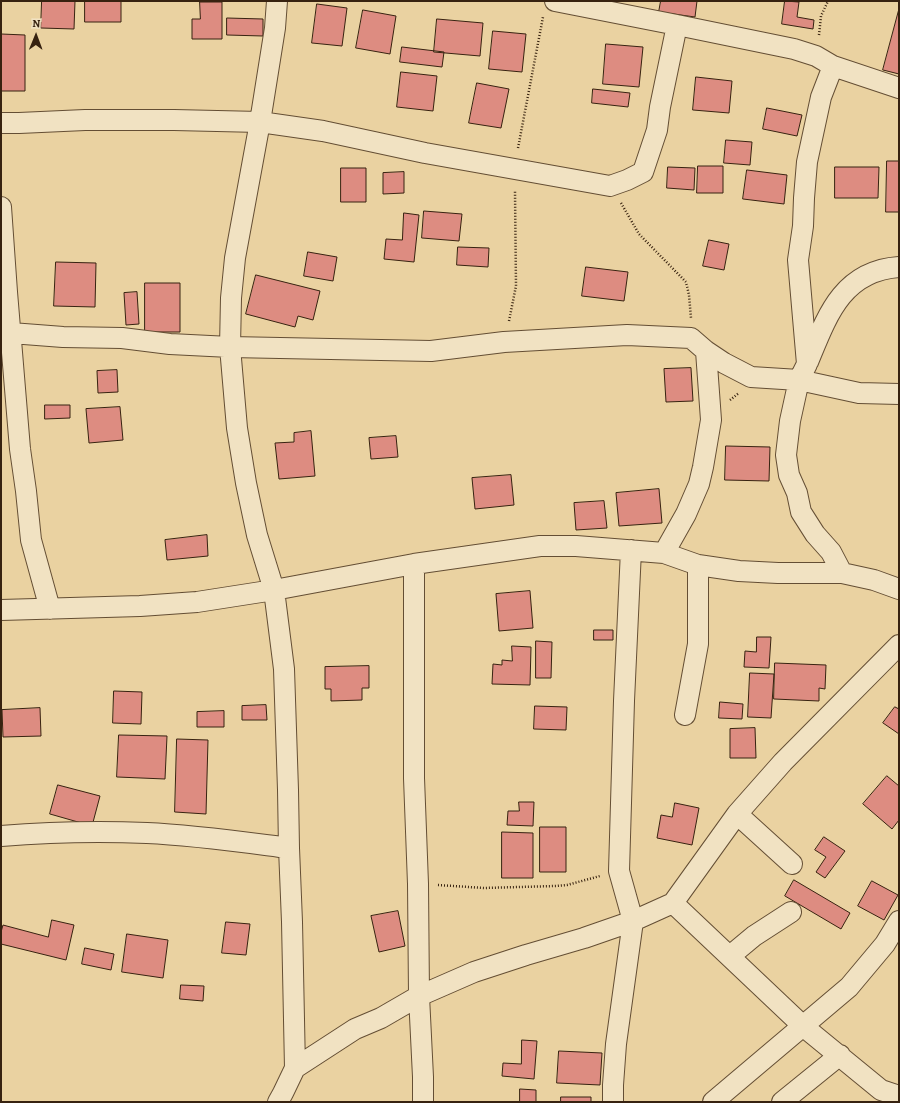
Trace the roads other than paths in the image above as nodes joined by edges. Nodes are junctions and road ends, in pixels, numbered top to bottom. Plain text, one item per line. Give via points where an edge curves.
1 (277, 1) edge
2 (549, 8) edge
3 (677, 24) junction
4 (825, 61) junction
5 (899, 88) edge
6 (1, 122) edge
7 (260, 122) junction
8 (1, 207) edge
9 (899, 267) edge
10 (4, 292) edge
11 (10, 332) junction
12 (230, 347) junction
13 (706, 352) junction
14 (803, 372) junction
15 (899, 394) edge
16 (631, 550) junction
17 (664, 553) junction
18 (414, 564) junction
19 (698, 565) junction
20 (842, 573) junction
21 (899, 589) edge
22 (274, 590) junction
23 (50, 609) junction
24 (1, 610) edge
25 (899, 645) edge
26 (685, 715) dead end
27 (737, 814) junction
28 (1, 836) edge
29 (289, 848) junction
30 (792, 864) dead end
31 (673, 903) junction
32 (791, 912) dead end
33 (633, 921) junction
34 (899, 922) edge
35 (730, 956) junction
36 (419, 996) junction
37 (804, 1027) junction
38 (840, 1055) junction
39 (295, 1068) junction
40 (899, 1096) edge
41 (278, 1102) edge
42 (423, 1102) edge
43 (613, 1102) edge
44 (713, 1102) edge
45 (782, 1102) edge

1 - 7 street
2 - 3 street
3 - 4 street via 760,42
3 - 7 street via 657,130 643,172 610,186 425,153 323,131
4 - 5 street
4 - 14 street via 821,97 807,162 798,260
6 - 7 street
7 - 12 street via 235,258
8 - 10 street
9 - 14 street via 871,272 856,280 826,320
10 - 11 street
11 - 12 street
11 - 23 street via 31,540
12 - 13 street via 431,351 504,342 627,335 691,338
12 - 22 street via 237,428 246,483 257,535
13 - 14 street via 751,377
13 - 17 street via 710,420 703,467 699,484 686,514
14 - 15 street via 860,393
14 - 20 street via 790,421 786,455 789,475 797,493 801,512 831,552
16 - 17 street
16 - 18 street via 540,546
16 - 33 street via 619,871
17 - 19 street
18 - 22 street
18 - 36 street via 414,778
19 - 20 street via 739,571
19 - 26 street via 698,644
20 - 21 street
22 - 23 street via 198,602
22 - 29 street via 284,669
23 - 24 street
25 - 27 street via 783,762
27 - 30 street
27 - 31 street
28 - 29 street via 73,832 148,833
29 - 39 street
31 - 33 street
31 - 35 street
32 - 35 street via 754,936
33 - 36 street via 474,972
33 - 43 street via 616,1044
34 - 37 street via 885,944 850,987
35 - 37 street
36 - 39 street via 381,1018 355,1029
36 - 42 street
37 - 38 street
37 - 44 street
38 - 40 street via 882,1090
38 - 45 street
39 - 41 street

